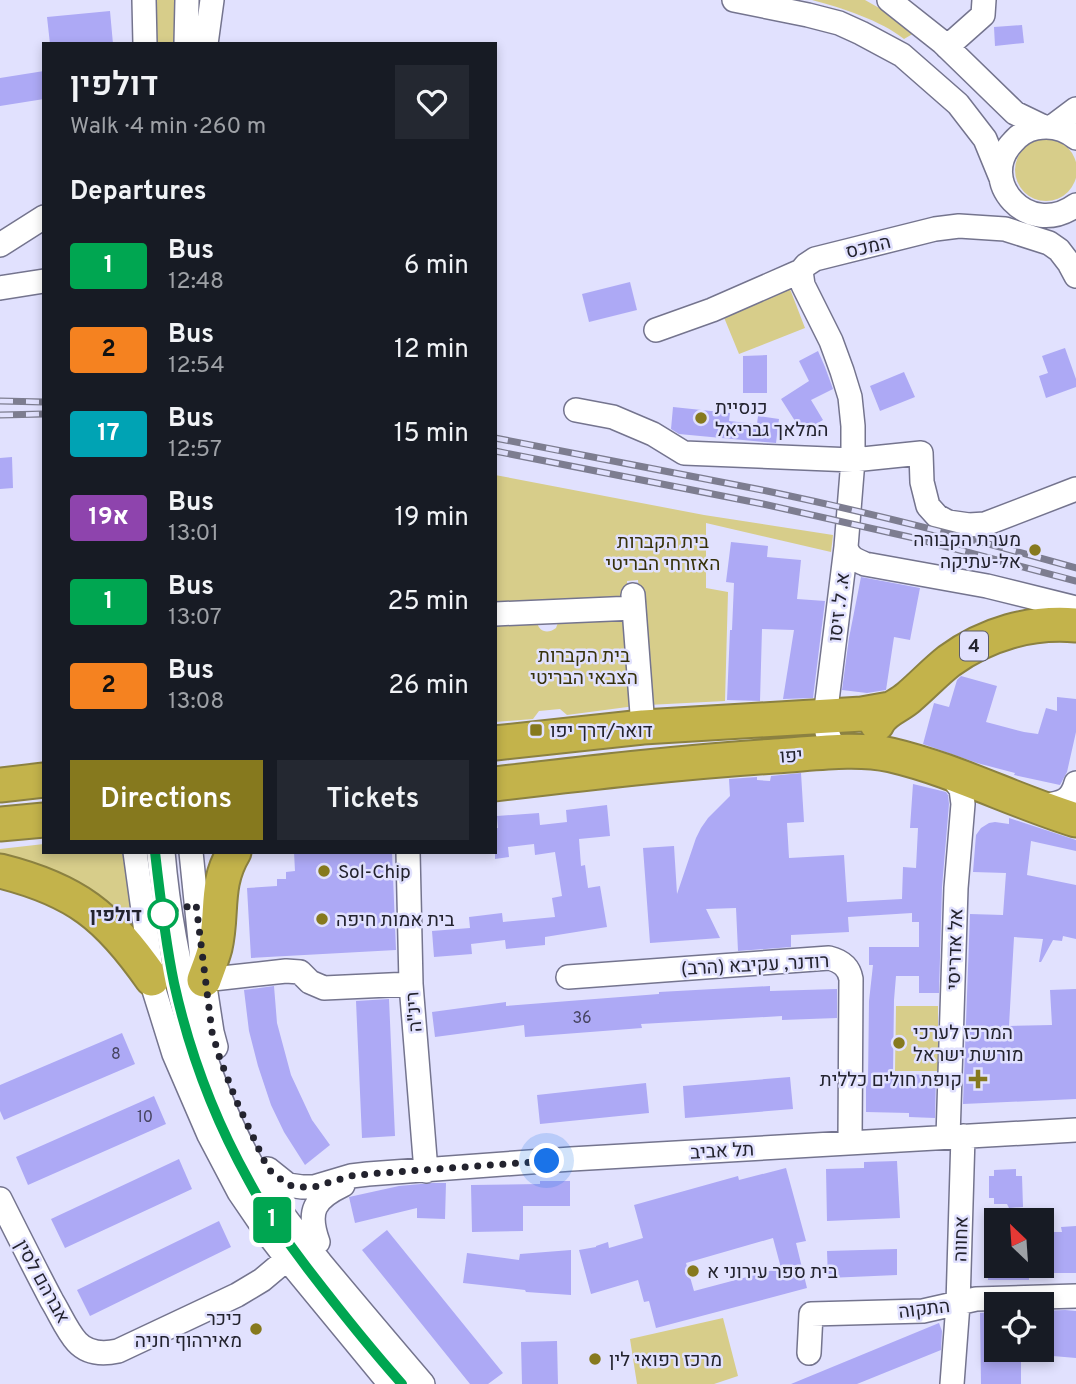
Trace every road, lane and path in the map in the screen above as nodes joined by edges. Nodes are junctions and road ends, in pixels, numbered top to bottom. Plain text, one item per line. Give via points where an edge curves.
1 (144, 0) edge
2 (187, 0) edge
3 (734, 0) edge
4 (889, 0) edge
5 (900, 0) edge
6 (912, 0) edge
7 (984, 0) edge
8 (213, 3) edge
9 (145, 42) edge
10 (187, 42) edge
11 (206, 42) edge
12 (945, 44) junction
13 (1076, 109) edge
14 (1048, 127) junction
15 (1076, 138) edge
16 (1001, 178) junction
17 (1076, 205) edge
18 (1039, 216) junction
19 (42, 218) edge
20 (1076, 221) edge
21 (0, 245) edge
22 (801, 271) junction
23 (1076, 276) edge
24 (42, 281) edge
25 (0, 288) edge
26 (656, 330) dead end
27 (576, 410) dead end
28 (853, 460) junction
29 (1076, 489) edge
30 (846, 547) junction
31 (865, 564) junction
32 (842, 577) junction
33 (1076, 608) edge
34 (497, 614) edge
35 (1076, 625) edge
36 (890, 709) junction
37 (825, 717) junction
38 (643, 727) junction
39 (497, 743) edge
40 (835, 752) junction
41 (889, 754) junction
42 (497, 759) edge
43 (941, 770) junction
44 (41, 780) edge
45 (1076, 783) edge
46 (497, 784) edge
47 (0, 785) edge
48 (1037, 807) junction
49 (42, 820) edge
50 (1076, 820) edge
51 (0, 824) edge
52 (135, 854) edge
53 (155, 854) edge
54 (163, 854) edge
55 (191, 854) edge
56 (233, 854) edge
57 (408, 854) edge
58 (0, 871) edge
59 (568, 977) dead end
60 (152, 979) junction
61 (204, 980) junction
62 (411, 984) junction
63 (1076, 1130) edge
64 (955, 1136) junction
65 (850, 1142) junction
66 (268, 1169) junction
67 (426, 1171) junction
68 (368, 1174) junction
69 (0, 1199) edge
70 (318, 1242) junction
71 (287, 1259) junction
72 (1076, 1296) edge
73 (958, 1304) junction
74 (809, 1353) dead end
75 (390, 1384) edge
76 (402, 1384) edge
77 (423, 1384) edge
78 (435, 1384) edge
79 (951, 1384) edge

1 - 9 street
2 - 10 street
3 - 16 street via 839,23 902,55 958,104 985,139
4 - 12 street
5 - 12 street
6 - 12 street
7 - 12 street via 984,15
8 - 11 street
12 - 14 street via 1015,113
13 - 14 street
14 - 15 street
14 - 16 street via 1031,129 1009,145
16 - 18 street via 1014,203
17 - 18 street via 1053,216
18 - 20 street
19 - 21 street
22 - 23 street, המכס via 815,259 959,226 1005,229 1049,243
22 - 26 street, המכס
22 - 28 street, א. ל. זיסו via 850,397
24 - 25 street
27 - 28 street via 612,417 684,453
28 - 29 street via 921,453 928,506 948,522 969,525 985,524
28 - 30 street, א. ל. זיסו
30 - 31 street via 853,559
30 - 32 street, א. ל. זיסו
31 - 32 street
31 - 33 street via 988,586
32 - 37 street, א. ל. זיסו
34 - 38 street via 633,601
35 - 36 highway, 4 via 1036,626 988,639 950,661
36 - 37 highway, יפו / 4
36 - 41 highway via 878,720 876,729
37 - 38 highway, יפו / 4
37 - 40 street, א. ל. זיסו
38 - 39 highway, יפו / 4
38 - 42 highway via 623,737
40 - 41 highway, יפו
40 - 46 highway, יפו via 678,763
41 - 43 highway, יפו
43 - 48 highway, יפו
43 - 64 street, אל אדריסי via 958,784 963,804 956,888
44 - 47 highway
45 - 48 street via 1068,799
48 - 50 highway, יפו
49 - 51 highway
52 - 60 street
53 - 76 street via 174,984 229,1143 276,1226
54 - 77 street via 185,993 218,1092 240,1139 286,1219
55 - 61 street
56 - 61 highway via 220,889 215,947
57 - 62 street, רינ"ה
58 - 60 highway via 55,889 83,904 117,934
59 - 65 street, רודנר, עקיבא (הרב) via 829,958 839,961 851,979
60 - 71 street via 174,1054 209,1135 239,1192
61 - 62 street via 286,971 300,972 324,988
61 - 66 street via 220,1059
62 - 67 street, רינ"ה
63 - 64 street, תל אביב
64 - 65 street, תל אביב
64 - 73 street, אחווה
65 - 67 street, תל אביב
66 - 68 street, תל אביב via 288,1185 302,1187
66 - 70 street
67 - 68 street, תל אביב
68 - 70 street, תל אביב via 321,1198 313,1219
69 - 71 street, אברהם לסין via 67,1326 78,1343 97,1353 118,1351 237,1295
70 - 78 street
71 - 75 street
72 - 73 street, התקוה via 976,1299
73 - 74 street, התקוה via 923,1311 811,1314
73 - 79 street, אחווה

